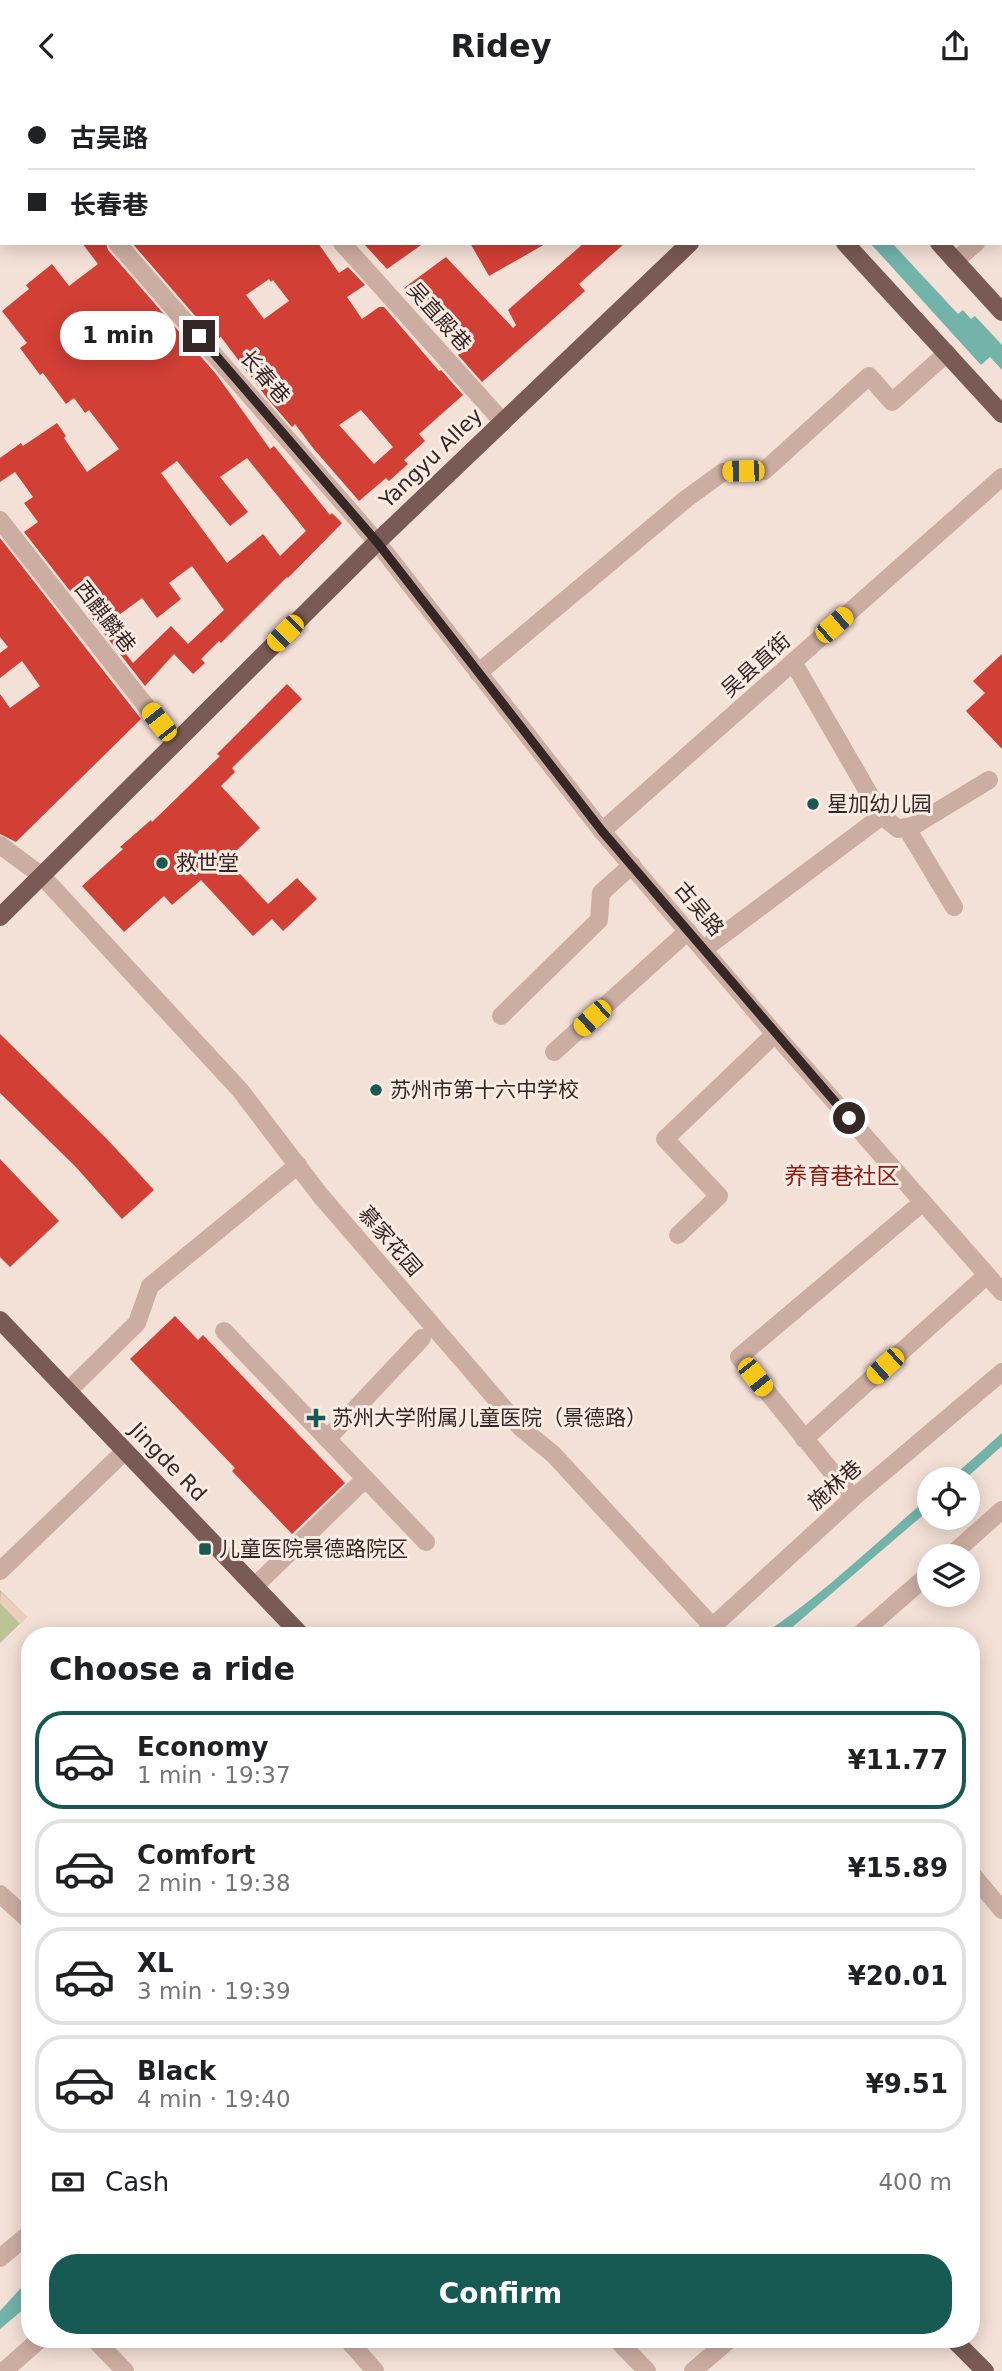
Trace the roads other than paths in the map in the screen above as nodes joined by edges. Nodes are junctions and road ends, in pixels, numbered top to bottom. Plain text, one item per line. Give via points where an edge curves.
1 (119, 245) edge
2 (344, 245) edge
3 (688, 245) edge
4 (847, 245) edge
5 (941, 245) edge
6 (974, 245) edge
7 (955, 261) junction
8 (1002, 312) edge
9 (947, 353) junction
10 (1002, 414) edge
11 (502, 421) junction
12 (1002, 477) edge
13 (0, 520) edge
14 (377, 542) junction
15 (793, 662) junction
16 (478, 673) junction
17 (175, 743) junction
18 (989, 780) dead end
19 (882, 816) junction
20 (906, 827) junction
21 (602, 831) junction
22 (0, 845) edge
23 (632, 865) junction
24 (42, 876) junction
25 (954, 907) dead end
26 (0, 917) edge
27 (688, 931) junction
28 (704, 950) junction
29 (501, 1016) dead end
30 (775, 1034) junction
31 (554, 1052) dead end
32 (298, 1165) junction
33 (923, 1202) junction
34 (678, 1235) dead end
35 (987, 1275) junction
36 (1002, 1292) edge
37 (0, 1320) edge
38 (224, 1331) dead end
39 (422, 1338) dead end
40 (1002, 1372) edge
41 (69, 1391) junction
42 (327, 1439) junction
43 (804, 1439) junction
44 (125, 1451) junction
45 (365, 1479) junction
46 (853, 1498) junction
47 (1002, 1510) edge
48 (426, 1542) dead end
49 (964, 1544) edge
50 (0, 1571) edge
51 (917, 1584) edge
52 (255, 1587) junction
53 (293, 1627) edge
54 (704, 1627) edge
55 (712, 1627) edge
56 (868, 1627) edge
57 (980, 1884) edge
58 (0, 1894) edge
59 (1002, 1910) edge
60 (21, 1913) edge
61 (21, 2240) edge
62 (0, 2258) edge
63 (30, 2348) edge
64 (103, 2348) edge
65 (355, 2348) edge
66 (625, 2348) edge
67 (720, 2348) edge
68 (962, 2348) edge
69 (4, 2371) edge
70 (125, 2371) edge
71 (375, 2371) edge
72 (648, 2371) edge
73 (693, 2371) edge
74 (985, 2371) edge

1 - 14 street, 长春巷
2 - 11 street, 吴直殿巷
3 - 11 main road, Yangyu Alley
4 - 9 main road
5 - 7 main road
6 - 7 street
7 - 8 main road
9 - 10 main road
9 - 16 street via 892,402 869,376 764,471 723,472
11 - 14 main road, Yangyu Alley
12 - 15 street, 吴县直街
13 - 17 street, 西麒麟巷
14 - 16 street, 古吴路
14 - 17 main road, Yangyu Alley
15 - 19 street
15 - 21 street, 吴县直街
16 - 21 street, 古吴路
17 - 24 main road, Yangyu Alley
18 - 20 street
19 - 20 street via 898,829
19 - 28 street
20 - 25 street
21 - 23 street, 古吴路
22 - 24 street, 慕家花园
23 - 27 street, 古吴路
23 - 29 street via 601,893 599,920
24 - 26 main road, Yangyu Alley
24 - 32 street, 慕家花园 via 240,1090
27 - 28 street, 古吴路
27 - 31 street
28 - 30 street, 古吴路
30 - 33 street, 古吴路
30 - 34 street via 665,1139 719,1196
32 - 41 street via 150,1286 137,1323
32 - 54 street, 慕家花园 via 521,1427 553,1454
33 - 35 street, 古吴路
33 - 43 street via 739,1357
35 - 36 street, 古吴路
35 - 43 street
37 - 41 main road, Jingde Rd
38 - 42 street
39 - 42 street
40 - 46 street, 施林巷
41 - 44 main road, Jingde Rd
42 - 45 street
43 - 46 street
44 - 50 street
44 - 52 main road, Jingde Rd
45 - 48 street
45 - 52 street
46 - 55 street, 施林巷
47 - 49 street
51 - 56 street
52 - 53 main road, Jingde Rd
57 - 59 street
58 - 60 street
61 - 62 street
63 - 69 street
64 - 70 street
65 - 71 street
66 - 72 street
67 - 73 street
68 - 74 main road

